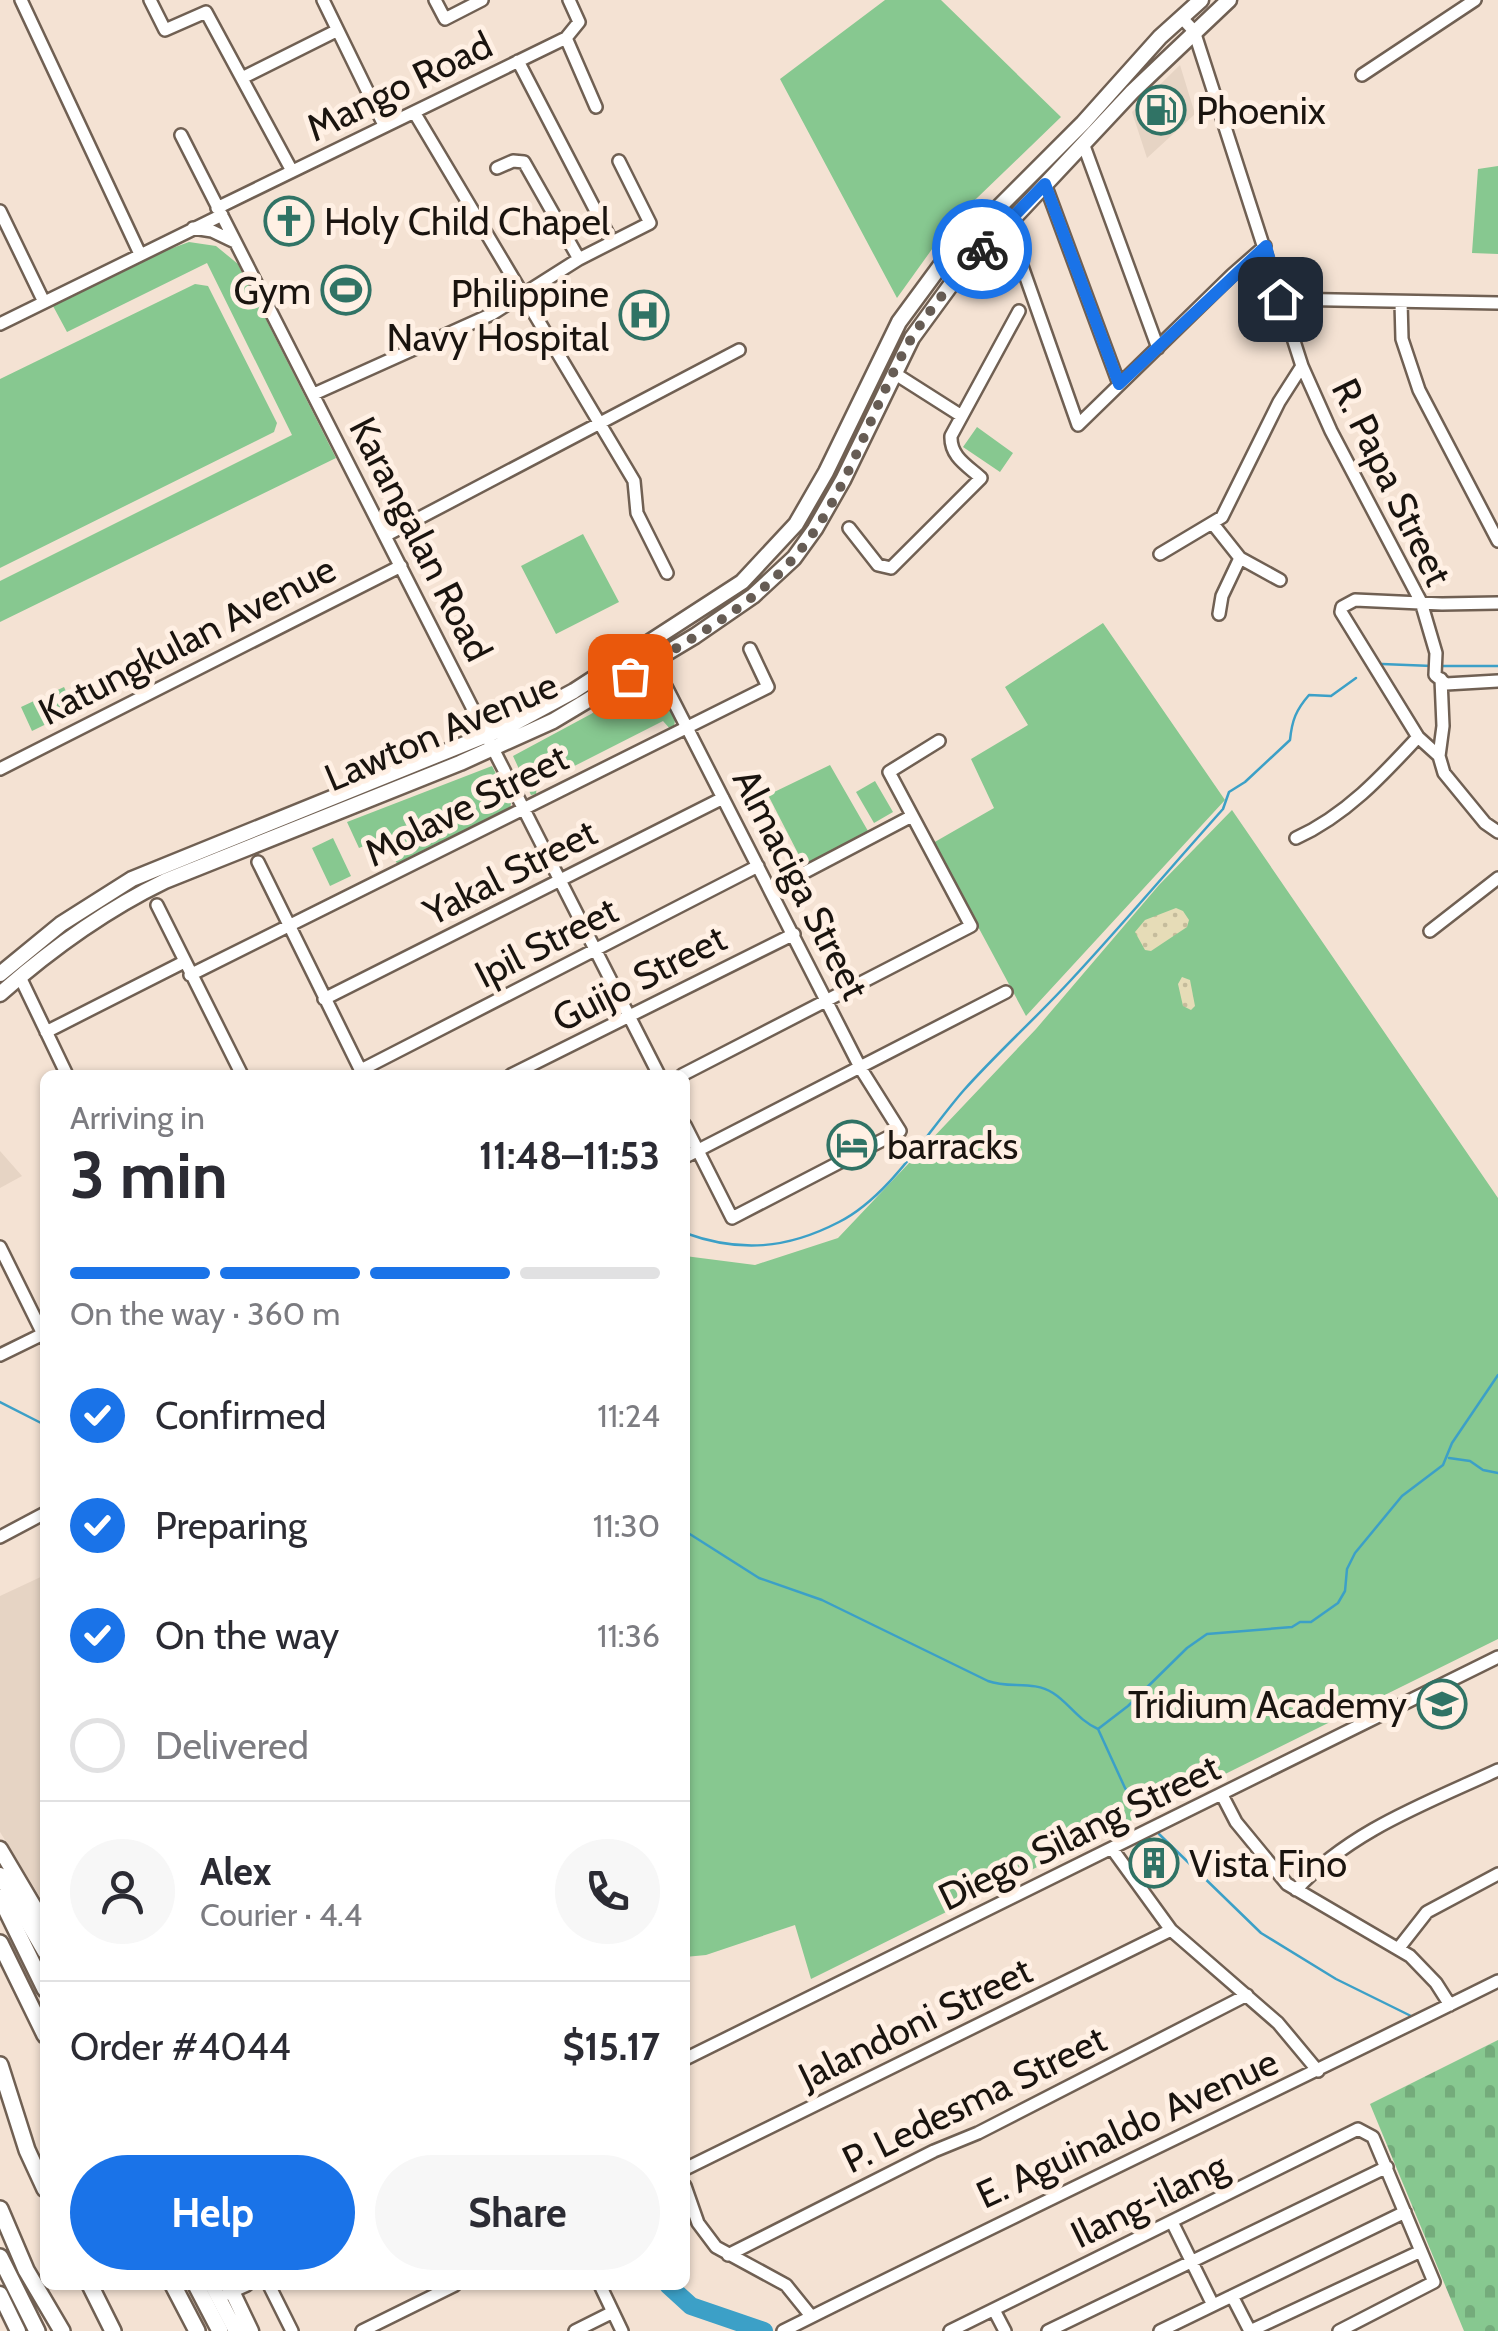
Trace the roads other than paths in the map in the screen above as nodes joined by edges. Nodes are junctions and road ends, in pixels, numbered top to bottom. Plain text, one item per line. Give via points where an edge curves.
1 (21, 0) edge
2 (150, 0) edge
3 (323, 0) edge
4 (435, 0) edge
5 (482, 0) edge
6 (568, 0) edge
7 (1200, 0) edge
8 (1230, 0) edge
9 (1474, 0) edge
10 (1181, 17) junction
11 (336, 31) junction
12 (1194, 32) junction
13 (566, 38) junction
14 (518, 61) junction
15 (1362, 75) dead end
16 (242, 78) junction
17 (596, 108) dead end
18 (414, 112) junction
19 (384, 125) junction
20 (181, 135) dead end
21 (1084, 146) junction
22 (619, 161) dead end
23 (498, 168) dead end
24 (292, 171) junction
25 (1045, 184) junction
26 (0, 211) edge
27 (220, 211) junction
28 (193, 228) junction
29 (236, 242) junction
30 (612, 242) junction
31 (1266, 246) junction
32 (140, 254) junction
33 (579, 260) junction
34 (1022, 266) dead end
35 (522, 294) junction
36 (1280, 299) junction
37 (44, 302) junction
38 (1401, 302) junction
39 (1498, 303) edge
40 (1019, 310) dead end
41 (0, 324) edge
42 (1158, 348) junction
43 (739, 350) dead end
44 (1302, 366) junction
45 (894, 373) junction
46 (1119, 384) junction
47 (314, 394) junction
48 (960, 415) junction
49 (600, 424) junction
50 (1213, 524) junction
51 (849, 528) dead end
52 (385, 536) junction
53 (1498, 542) edge
54 (1160, 554) dead end
55 (1240, 558) junction
56 (401, 566) junction
57 (667, 573) dead end
58 (1280, 580) dead end
59 (1421, 602) junction
60 (1498, 602) edge
61 (1220, 614) dead end
62 (750, 649) dead end
63 (653, 661) junction
64 (1438, 677) junction
65 (1498, 681) edge
66 (687, 728) junction
67 (1418, 738) junction
68 (489, 742) junction
69 (939, 742) dead end
70 (1438, 756) junction
71 (0, 769) edge
72 (723, 798) junction
73 (523, 810) junction
74 (912, 816) junction
75 (1498, 832) edge
76 (1296, 838) dead end
77 (258, 862) dead end
78 (758, 866) junction
79 (1498, 878) edge
80 (560, 881) junction
81 (770, 890) junction
82 (157, 905) dead end
83 (290, 928) junction
84 (1430, 931) dead end
85 (794, 934) junction
86 (596, 950) junction
87 (184, 962) junction
88 (0, 974) edge
89 (190, 975) junction
90 (20, 977) junction
91 (1006, 992) dead end
92 (0, 994) edge
93 (324, 1000) junction
94 (828, 1001) junction
95 (630, 1018) junction
96 (46, 1032) junction
97 (862, 1069) junction
98 (65, 1070) edge
99 (239, 1070) edge
100 (360, 1070) edge
101 (368, 1070) edge
102 (521, 1070) edge
103 (656, 1070) edge
104 (690, 1071) edge
105 (690, 1136) edge
106 (698, 1151) junction
107 (690, 1155) edge
108 (0, 1247) edge
109 (40, 1328) edge
110 (40, 1338) edge
111 (0, 1355) edge
112 (40, 1515) edge
113 (0, 1537) edge
114 (1498, 1657) edge
115 (1498, 1770) edge
116 (1222, 1795) junction
117 (0, 1849) edge
118 (1113, 1850) junction
119 (1498, 1874) edge
120 (0, 1878) edge
121 (1296, 1890) junction
122 (0, 1897) edge
123 (30, 1913) junction
124 (40, 1921) edge
125 (1171, 1930) junction
126 (21, 1939) junction
127 (40, 1939) edge
128 (0, 1943) edge
129 (1398, 1949) junction
130 (40, 1979) edge
131 (1498, 1981) edge
132 (1247, 1996) junction
133 (1450, 2005) junction
134 (40, 2024) edge
135 (690, 2058) edge
136 (0, 2064) edge
137 (1318, 2071) junction
138 (690, 2167) edge
139 (1386, 2167) junction
140 (40, 2178) edge
141 (690, 2198) edge
142 (0, 2209) edge
143 (1405, 2212) junction
144 (1172, 2222) junction
145 (1421, 2251) junction
146 (728, 2255) junction
147 (0, 2257) edge
148 (1191, 2262) junction
149 (92, 2290) edge
150 (176, 2290) edge
151 (199, 2290) edge
152 (223, 2290) edge
153 (224, 2290) edge
154 (272, 2290) edge
155 (445, 2290) edge
156 (602, 2290) edge
157 (0, 2294) edge
158 (1232, 2296) junction
159 (1213, 2305) junction
160 (994, 2310) junction
161 (613, 2312) junction
162 (811, 2316) junction
163 (1187, 2325) edge
164 (786, 2329) edge
165 (18, 2331) edge
166 (37, 2331) edge
167 (62, 2331) edge
168 (112, 2331) edge
169 (197, 2331) edge
170 (220, 2331) edge
171 (236, 2331) edge
172 (252, 2331) edge
173 (292, 2331) edge
174 (362, 2331) edge
175 (575, 2331) edge
176 (622, 2331) edge
177 (950, 2331) edge
178 (1004, 2331) edge
179 (1048, 2331) edge
180 (1160, 2331) edge
181 (1250, 2331) edge
182 (1339, 2331) edge

1 - 32 street
2 - 16 street via 165,30 206,12
3 - 11 street
4 - 5 street via 445,19
6 - 13 street via 579,22
7 - 10 main road, Lawton Avenue
8 - 12 main road, Lawton Avenue
9 - 15 street
10 - 12 street
10 - 68 main road, Lawton Avenue via 918,294 809,504 771,554 712,603
11 - 16 street
11 - 19 street
12 - 21 main road, Lawton Avenue
12 - 31 street, R. Papa Street
13 - 14 street, Mango Road
13 - 17 street
14 - 18 street, Mango Road
14 - 30 street
16 - 24 street
18 - 19 street, Mango Road
18 - 35 street
19 - 24 street, Mango Road
20 - 27 street, Karangalan Road
21 - 25 main road, Lawton Avenue
21 - 42 street
22 - 30 street via 650,223
23 - 33 street via 524,162
24 - 27 street, Mango Road
25 - 45 main road, Lawton Avenue via 950,286
25 - 46 street
26 - 37 street
27 - 28 street, Mango Road
27 - 29 street, Karangalan Road
28 - 29 street
28 - 32 street, Mango Road
29 - 47 street, Karangalan Road
30 - 33 street
31 - 36 street, R. Papa Street
31 - 42 street
32 - 37 street, Mango Road
33 - 35 street
34 - 46 street via 1078,425
35 - 47 street via 492,314
35 - 49 street
36 - 38 street
36 - 44 street, R. Papa Street
37 - 41 street, Mango Road
38 - 39 street
38 - 53 street via 1402,339 1419,390
40 - 48 street
42 - 46 street
43 - 49 street
44 - 50 street
44 - 59 street, R. Papa Street
45 - 48 street
45 - 63 main road, Lawton Avenue via 836,493 794,558 754,596
47 - 52 street, Karangalan Road
48 - 51 street via 950,446 981,478 896,565 878,565
49 - 52 street
49 - 57 street via 634,481 637,513
50 - 54 street
50 - 55 street
52 - 56 street, Karangalan Road
55 - 58 street
55 - 61 street
56 - 68 street, Karangalan Road
56 - 71 street, Katungkulan Avenue
59 - 60 street
59 - 64 street, R. Papa Street
59 - 67 street via 1354,600 1340,612
62 - 66 street, Molave Street via 768,687
63 - 66 street, Almaciga Street
63 - 68 main road, Lawton Avenue via 582,705
64 - 65 street via 1446,684
64 - 70 street, R. Papa Street
66 - 72 street, Almaciga Street
66 - 73 street, Molave Street
67 - 70 street
67 - 76 street via 1350,804
68 - 73 street, Karangalan Road
68 - 88 main road, Lawton Avenue via 132,879
68 - 90 main road, Lawton Avenue via 153,887 76,931
69 - 74 street via 889,772
70 - 75 street via 1444,773
72 - 78 street, Almaciga Street
72 - 80 street, Yakal Street
73 - 80 street, Karangalan Road
73 - 83 street, Molave Street
74 - 81 street
74 - 94 street via 971,926
77 - 83 street
78 - 81 street, Almaciga Street
78 - 86 street, Ipil Street
79 - 84 street
80 - 86 street, Karangalan Road
80 - 93 street, Yakal Street
81 - 85 street, Almaciga Street
82 - 87 street
83 - 89 street, Molave Street
83 - 93 street
85 - 94 street, Almaciga Street
85 - 95 street, Guijo Street
86 - 95 street, Karangalan Road
86 - 101 street, Ipil Street
87 - 89 street
87 - 96 street
89 - 99 street
90 - 92 main road, Lawton Avenue
90 - 96 street
91 - 97 street
93 - 100 street
94 - 97 street, Almaciga Street
94 - 104 street
95 - 102 street, Guijo Street
95 - 103 street, Karangalan Road
96 - 98 street
97 - 106 street
97 - 106 street, Almaciga Street via 900,1131 732,1218
105 - 106 street
106 - 107 street
108 - 109 street
110 - 111 street
112 - 113 street
114 - 116 street, Diego Silang Street
115 - 121 street via 1337,1851
116 - 118 street, Diego Silang Street
116 - 121 street via 1264,1858
117 - 123 main road
118 - 125 street
118 - 135 street, Diego Silang Street
119 - 129 street via 1427,1912
120 - 123 main road
120 - 126 highway
121 - 129 street
122 - 126 highway
123 - 124 main road
123 - 127 main road
125 - 132 street
125 - 138 street, Jalandoni Street
126 - 130 highway
128 - 134 highway
129 - 133 street
131 - 133 street, E. Aguinaldo Avenue
132 - 137 street
132 - 146 street, P. Ledesma Street
133 - 137 street, E. Aguinaldo Avenue
136 - 140 highway
137 - 162 street, E. Aguinaldo Avenue
139 - 143 street
139 - 144 street, Ilang-ilang via 1374,2137 1358,2129
139 - 148 street
141 - 146 street via 706,2236
142 - 167 highway
143 - 145 street
143 - 158 street
144 - 148 street
144 - 160 street, Ilang-ilang
145 - 181 street
145 - 182 street via 1432,2285
146 - 162 street via 786,2285
147 - 166 highway
148 - 159 street
148 - 179 street
149 - 168 highway
150 - 169 highway
151 - 170 highway
152 - 171 main road
153 - 172 main road
154 - 173 street
155 - 174 street
156 - 161 street
157 - 165 main road
158 - 159 street
158 - 181 street
159 - 163 street
160 - 177 street, Ilang-ilang
160 - 178 street
161 - 175 street
161 - 176 street
162 - 164 street, E. Aguinaldo Avenue
163 - 180 street

